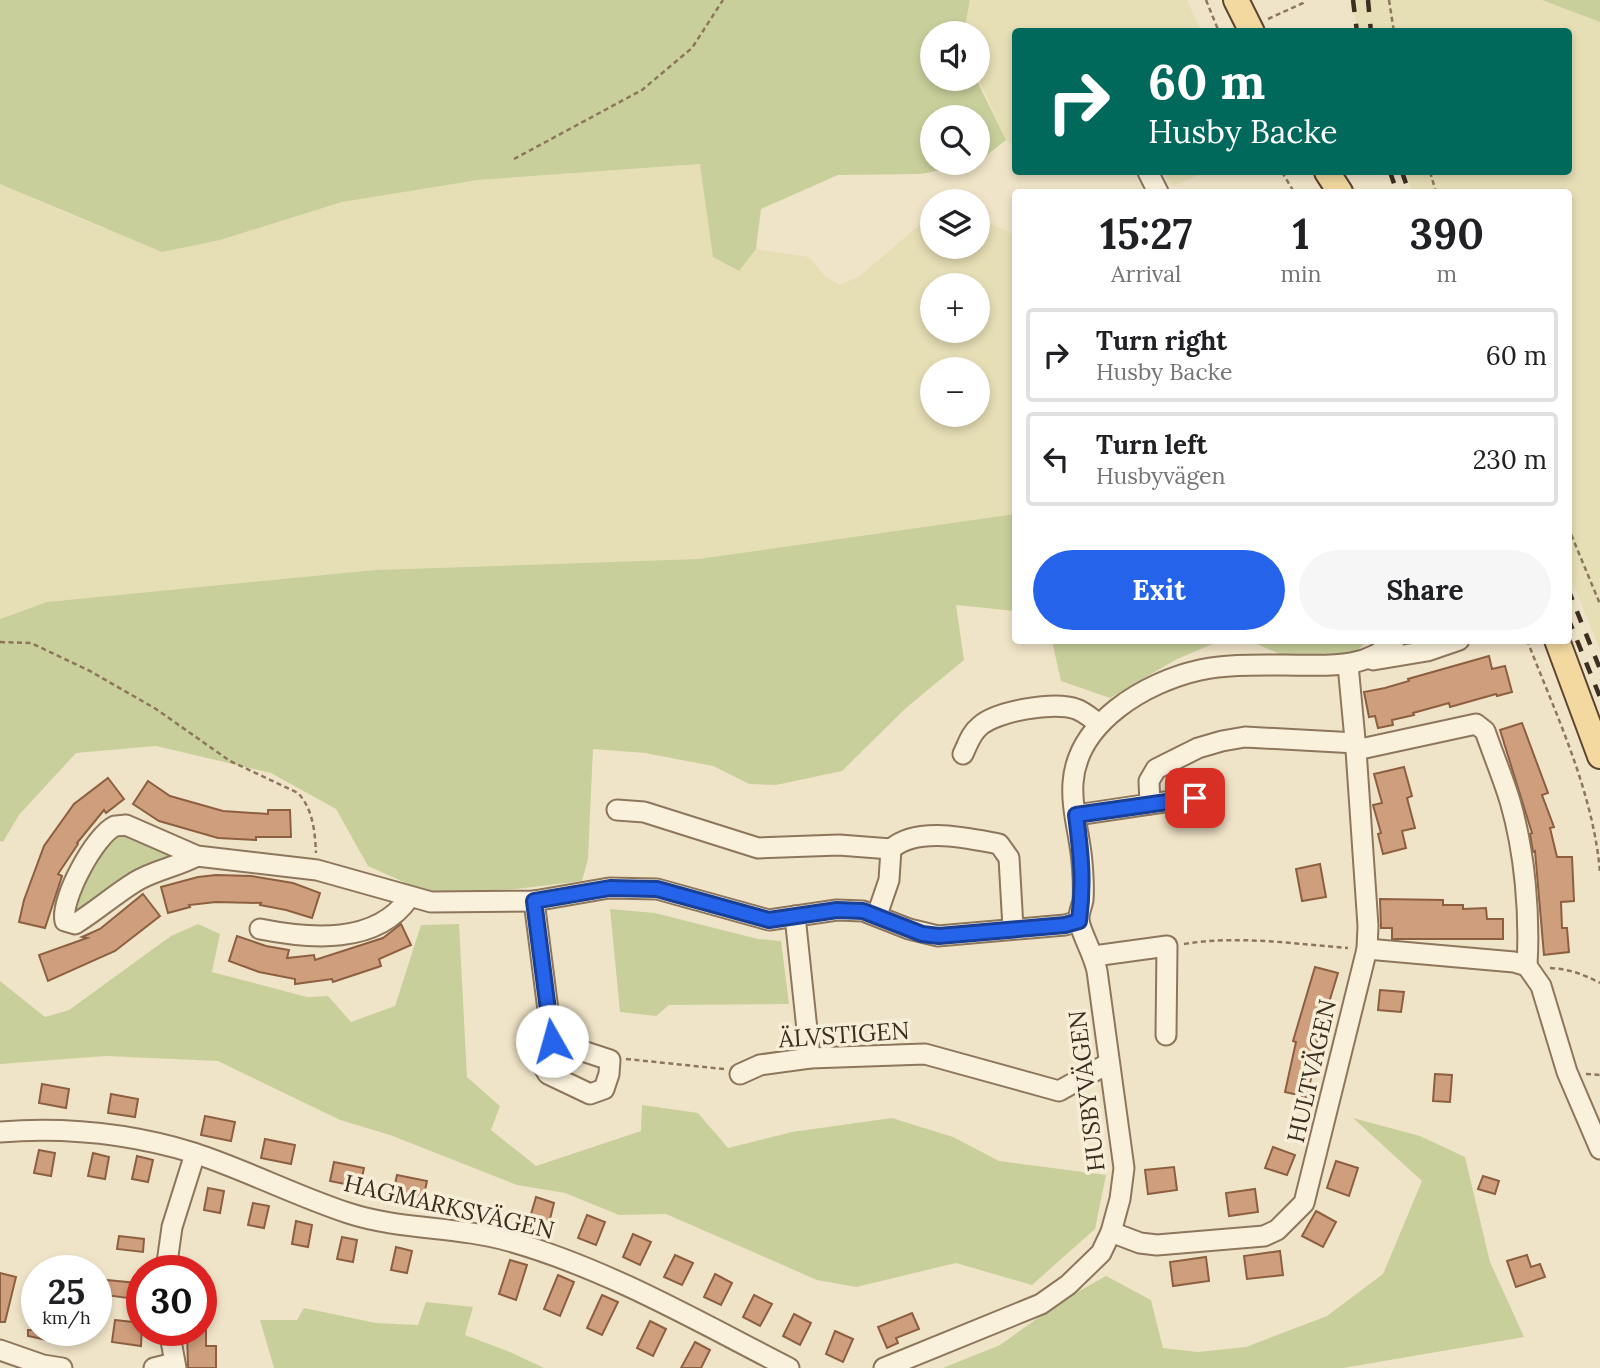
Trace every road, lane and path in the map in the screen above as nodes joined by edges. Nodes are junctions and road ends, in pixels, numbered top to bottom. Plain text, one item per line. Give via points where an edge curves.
1 (723, 0) edge
2 (1206, 0) edge
3 (1237, 0) edge
4 (1305, 0) edge
5 (1389, 0) edge
6 (1217, 28) edge
7 (1250, 28) edge
8 (1252, 28) edge
9 (1393, 28) edge
10 (514, 159) dead end
11 (1572, 537) edge
12 (1600, 604) edge
13 (0, 642) edge
14 (1390, 644) edge
15 (1447, 644) edge
16 (1529, 644) edge
17 (1558, 644) edge
18 (1368, 660) junction
19 (1348, 664) junction
20 (1099, 724) junction
21 (1356, 746) junction
22 (963, 754) dead end
23 (1600, 756) edge
24 (1195, 798) dead end
25 (1150, 804) junction
26 (617, 810) dead end
27 (1076, 815) junction
28 (891, 849) junction
29 (197, 856) junction
30 (317, 870) junction
31 (1600, 872) edge
32 (409, 898) junction
33 (534, 901) junction
34 (877, 915) junction
35 (795, 916) junction
36 (1079, 921) junction
37 (1013, 928) junction
38 (260, 929) dead end
39 (1167, 946) junction
40 (1367, 949) junction
41 (1094, 956) junction
42 (1527, 966) junction
43 (1600, 983) edge
44 (1166, 1035) dead end
45 (552, 1041) junction
46 (810, 1059) junction
47 (610, 1060) junction
48 (1109, 1063) junction
49 (740, 1074) joint
50 (0, 1132) edge
51 (1600, 1149) edge
52 (195, 1154) junction
53 (1111, 1232) junction
54 (168, 1255) edge
55 (172, 1346) edge
56 (0, 1350) edge
57 (175, 1365) edge
58 (62, 1368) edge
59 (154, 1368) edge
60 (789, 1368) edge
61 (884, 1368) edge

1 - 10 path via 692,48 642,90
2 - 6 path
3 - 7 main road
4 - 8 path
5 - 9 path
11 - 12 path
13 - 30 path via 31,643 90,671 156,709 230,761 298,793 315,827
14 - 18 street, HUSBYVÄGEN
15 - 18 street
16 - 31 path via 1578,773
17 - 23 main road
18 - 19 street, HUSBYVÄGEN
19 - 20 street, HUSBYVÄGEN via 1200,670 1137,696
19 - 21 street, HULTVÄGEN
20 - 22 street via 1084,713 1061,706 1017,711 981,725
20 - 27 street, HUSBYVÄGEN via 1077,764 1073,784
21 - 25 street via 1245,737 1222,741 1156,769 1149,781
21 - 40 street, HULTVÄGEN
21 - 42 street via 1476,724 1485,731 1511,803 1522,860
24 - 25 street
25 - 27 street
26 - 28 street via 643,812 758,848 838,845
27 - 36 street, HUSBYVÄGEN via 1083,862
28 - 34 street via 889,880
28 - 37 street via 912,838 954,836 999,844 1009,858
29 - 29 street via 126,825 116,826 79,874 67,901 65,921 75,924 135,882
29 - 30 street
30 - 32 street
32 - 33 street
32 - 38 street via 394,916 354,933 293,936
33 - 35 street via 610,888 657,889 769,920
33 - 45 street
34 - 35 street via 837,910
34 - 37 street via 939,936
35 - 46 street
36 - 37 street
36 - 41 street, HUSBYVÄGEN
39 - 40 path via 1238,940
39 - 41 street
39 - 44 street
40 - 42 street
40 - 53 street, HULTVÄGEN via 1308,1192 1299,1210 1264,1236 1157,1245
41 - 48 street, HUSBYVÄGEN
42 - 43 path via 1566,969
42 - 51 street via 1541,986 1567,1072
45 - 47 street
45 - 47 street via 543,1066 548,1074 590,1094 604,1089
46 - 48 street, ÄLVSTIGEN via 925,1054 1059,1091
46 - 49 street, ÄLVSTIGEN via 760,1065
47 - 49 path via 722,1068
48 - 53 street, HUSBYVÄGEN via 1124,1168
50 - 52 street, HAGMARKSVÄGEN via 96,1133
52 - 54 street
52 - 60 street, HAGMARKSVÄGEN via 374,1221 460,1230 551,1254 614,1280
53 - 61 street, HUSBYVÄGEN via 1101,1252 1041,1304
55 - 57 street
56 - 58 street
57 - 59 street

